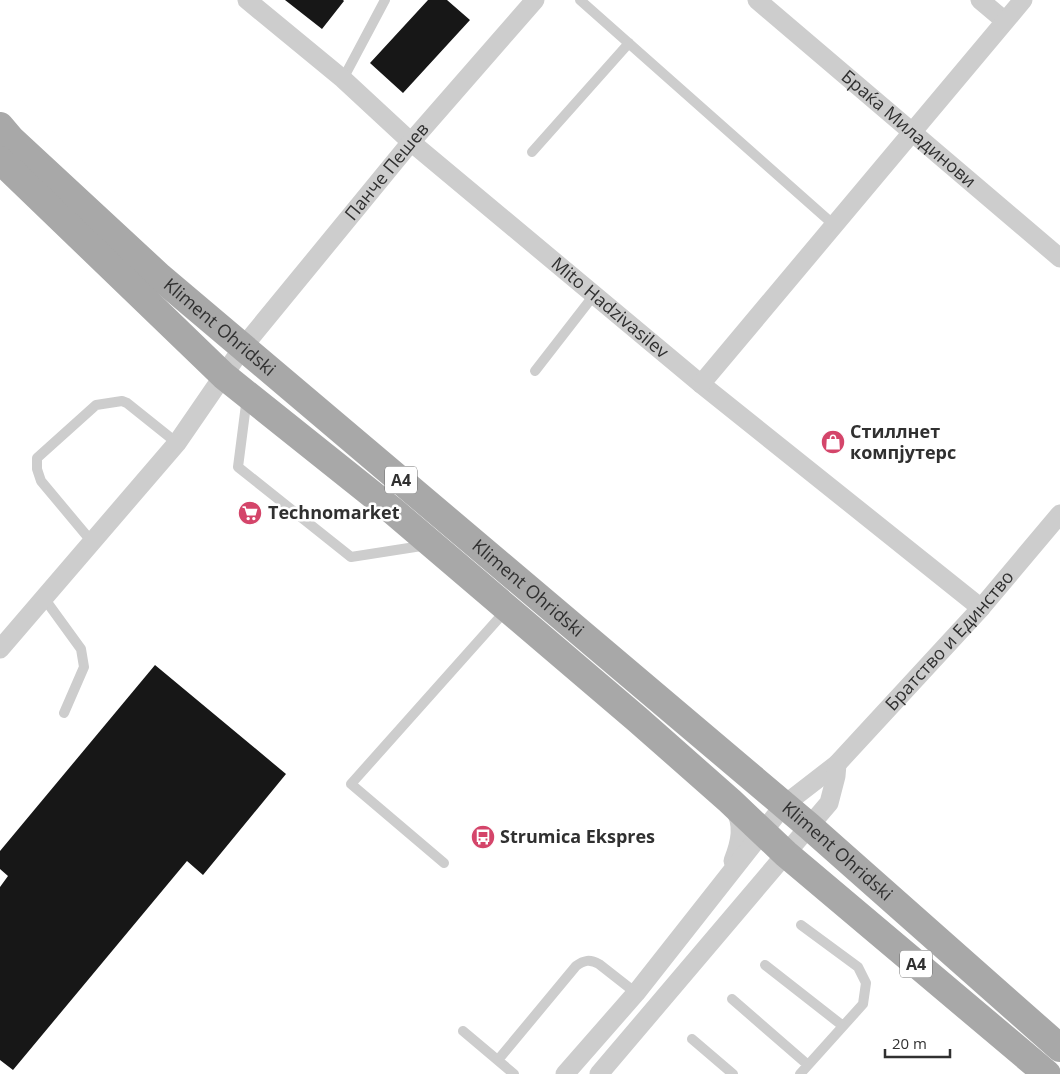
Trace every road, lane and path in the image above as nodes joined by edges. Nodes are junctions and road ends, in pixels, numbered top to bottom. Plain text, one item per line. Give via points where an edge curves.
1 (247, 0) edge
2 (385, 0) edge
3 (535, 0) edge
4 (580, 0) edge
5 (757, 0) edge
6 (980, 0) edge
7 (1023, 0) edge
8 (1006, 21) junction
9 (629, 43) junction
10 (343, 79) junction
11 (0, 126) edge
12 (912, 133) junction
13 (411, 142) junction
14 (532, 152) dead end
15 (0, 160) edge
16 (834, 225) junction
17 (1060, 258) edge
18 (594, 295) junction
19 (244, 347) junction
20 (535, 370) dead end
21 (224, 376) junction
22 (701, 384) junction
23 (247, 394) junction
24 (177, 443) junction
25 (1060, 514) edge
26 (92, 542) junction
27 (432, 544) junction
28 (44, 598) junction
29 (981, 608) junction
30 (507, 609) junction
31 (0, 649) edge
32 (64, 713) dead end
33 (837, 764) junction
34 (730, 801) junction
35 (784, 805) junction
36 (810, 826) junction
37 (762, 831) junction
38 (786, 854) junction
39 (444, 863) dead end
40 (818, 881) junction
41 (721, 885) junction
42 (758, 887) junction
43 (802, 925) dead end
44 (765, 966) dead end
45 (636, 992) junction
46 (732, 999) dead end
47 (843, 1026) junction
48 (463, 1031) dead end
49 (692, 1040) dead end
50 (1060, 1048) edge
51 (498, 1060) junction
52 (808, 1065) junction
53 (514, 1074) edge
54 (565, 1074) edge
55 (599, 1074) edge
56 (733, 1074) edge
57 (800, 1074) edge
58 (1046, 1074) edge

1 - 10 street, Mito Hadzivasilev
2 - 10 lane
3 - 13 street, Панче Пешев
4 - 9 lane
5 - 12 street, Браќа Миладинови
6 - 8 street
7 - 8 street
8 - 12 street
9 - 14 lane
9 - 16 lane
10 - 13 street, Mito Hadzivasilev
11 - 19 main road, Kliment Ohridski / A4 via 160,277
12 - 16 street
12 - 17 street, Браќа Миладинови
13 - 18 street, Mito Hadzivasilev
13 - 19 street, Панче Пешев
15 - 21 main road, Kliment Ohridski / A4
16 - 22 street
18 - 20 lane
18 - 22 street, Mito Hadzivasilev
19 - 21 street, Панче Пешев
19 - 35 main road, Kliment Ohridski / A4
21 - 23 main road, Kliment Ohridski / A4
21 - 24 street, Панче Пешев
22 - 29 street, Mito Hadzivasilev
23 - 27 main road, Kliment Ohridski / A4
23 - 27 lane via 238,467 351,557
24 - 26 street, Панче Пешев
24 - 26 lane via 127,403 110,402 96,405 37,458 41,481
25 - 29 street, Братство и Единство
26 - 28 street, Панче Пешев
27 - 30 main road, Kliment Ohridski / A4
28 - 31 street, Панче Пешев
28 - 32 lane via 81,649 84,667
29 - 33 street, Братство и Единство
30 - 34 main road, Kliment Ohridski / A4
30 - 39 lane via 350,784
33 - 35 street, Братство и Единство
33 - 36 street via 829,803
34 - 37 main road, Kliment Ohridski / A4
34 - 41 street via 740,819 741,833 734,861
35 - 36 main road, Kliment Ohridski / A4
35 - 37 street, Братство и Единство
36 - 38 street
36 - 50 main road, Kliment Ohridski / A4
37 - 38 main road, Kliment Ohridski / A4
37 - 41 street, Братство и Единство
38 - 40 main road, Kliment Ohridski / A4
38 - 42 street
40 - 42 street via 790,875 776,877
40 - 58 main road, Kliment Ohridski / A4
41 - 45 street
42 - 55 street
43 - 47 lane via 858,967 866,983 863,1004
44 - 47 lane
45 - 51 lane via 593,960 581,962
45 - 54 street
46 - 52 lane
47 - 52 lane
48 - 51 lane
49 - 56 lane
51 - 53 lane
52 - 57 lane

